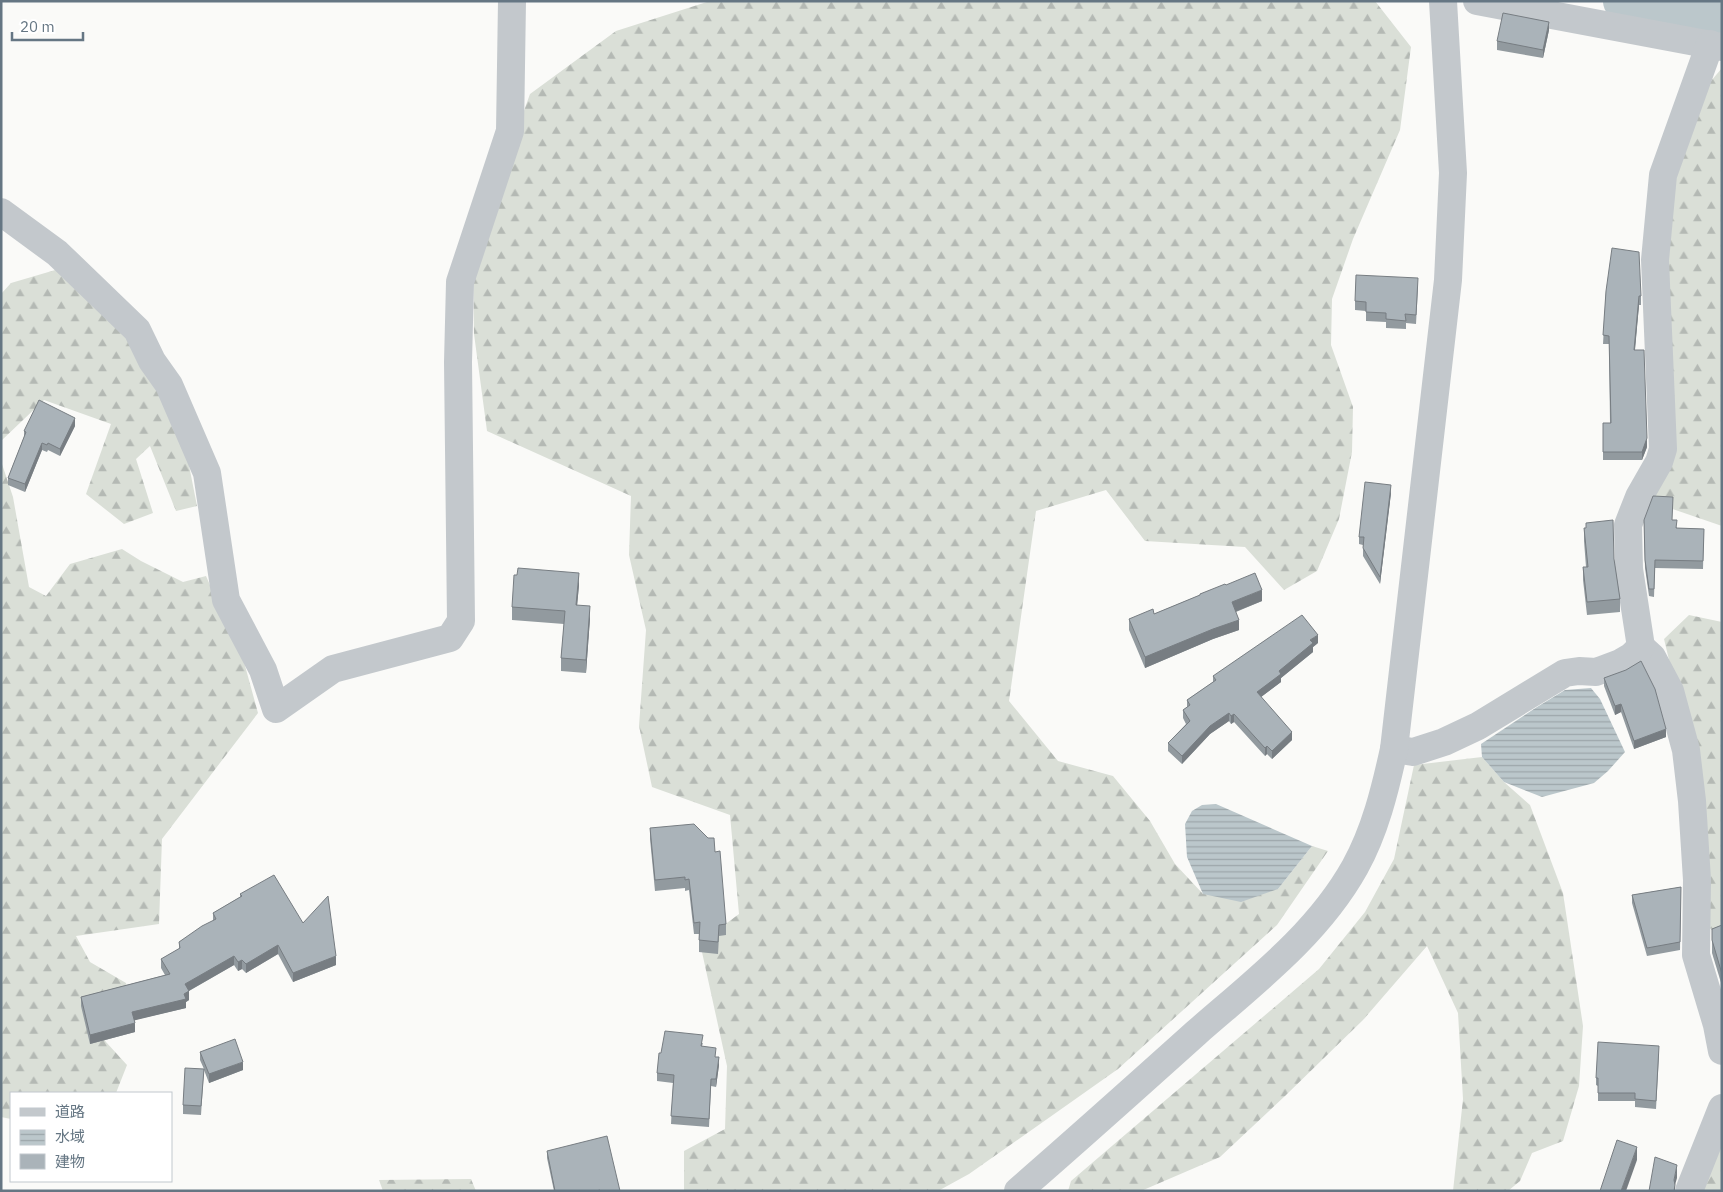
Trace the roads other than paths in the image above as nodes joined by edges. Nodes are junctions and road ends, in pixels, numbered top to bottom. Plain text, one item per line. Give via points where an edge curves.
1 (512, 1) edge
2 (1443, 1) edge
3 (1477, 1) edge
4 (1716, 46) edge
5 (1, 212) edge
6 (1641, 647) junction
7 (1394, 749) junction
8 (1722, 1051) edge
9 (1722, 1108) edge
10 (1018, 1191) edge
11 (1689, 1191) edge

1 - 5 street via 510,131 460,282 461,620 450,638 333,669 276,709 263,670 226,600 207,473 169,385 152,361 137,330 57,253
2 - 7 street via 1453,173 1448,280
3 - 4 street
4 - 6 street via 1663,175 1655,260 1663,448 1628,526 1629,569
6 - 7 street via 1620,663 1596,672 1565,673 1478,726 1444,742 1413,752
6 - 8 street via 1652,657 1670,691 1686,750 1697,880 1696,955
7 - 10 street via 1372,829 1355,867 1332,902 1292,949
9 - 11 street

